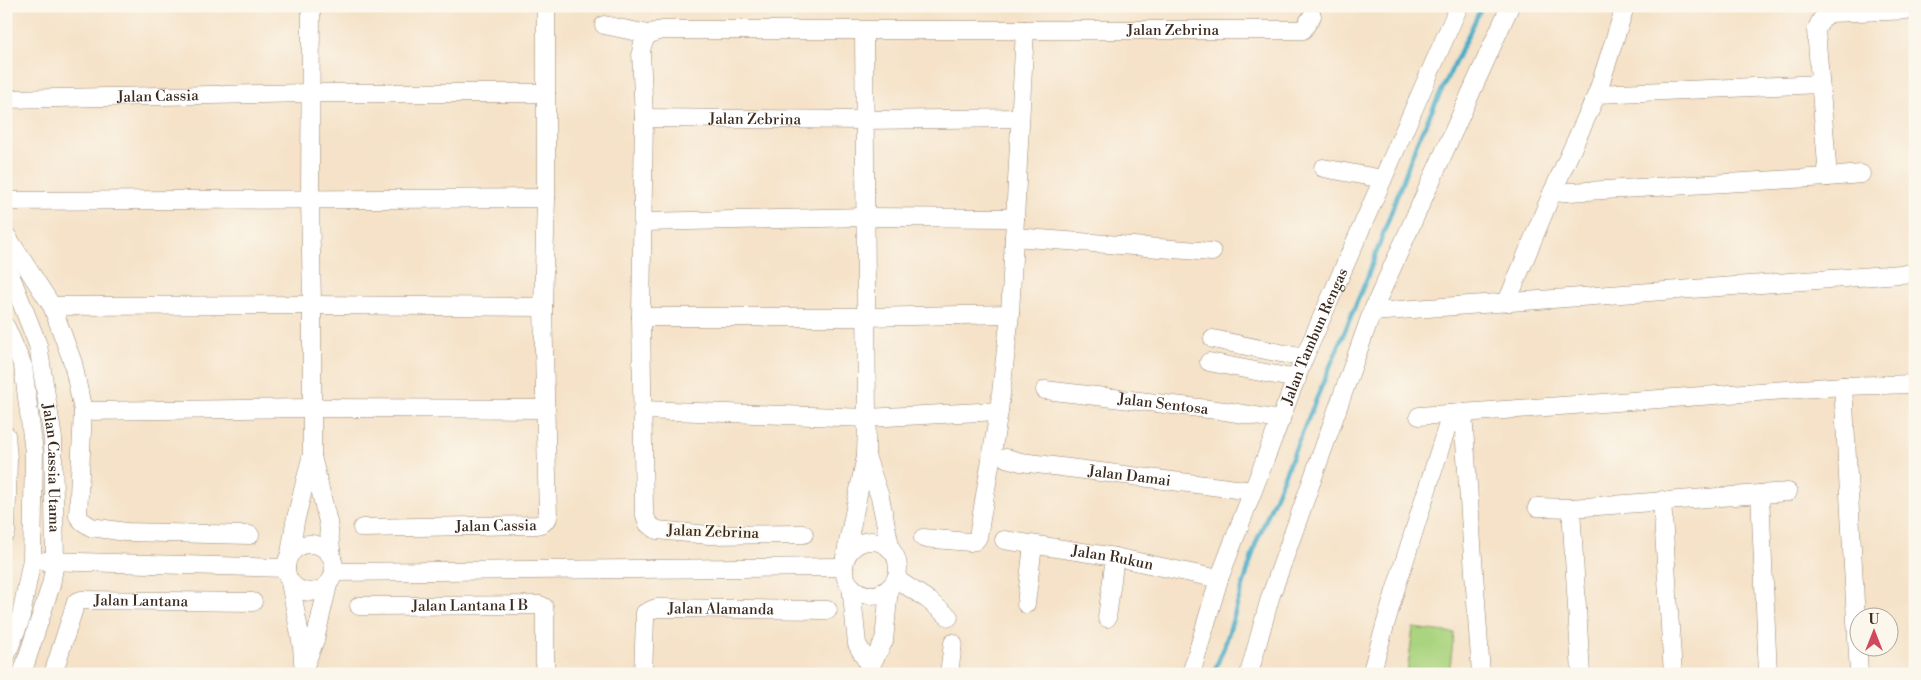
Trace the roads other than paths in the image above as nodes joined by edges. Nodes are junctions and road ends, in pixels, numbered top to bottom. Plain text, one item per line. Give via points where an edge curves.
1 (311, 6) edge
2 (546, 6) edge
3 (1459, 6) edge
4 (1510, 6) edge
5 (1624, 10) dead end
6 (1915, 10) edge
7 (1312, 16) dead end
8 (604, 24) dead end
9 (1024, 30) junction
10 (864, 31) junction
11 (648, 34) junction
12 (1820, 84) junction
13 (546, 92) junction
14 (310, 93) junction
15 (1597, 94) junction
16 (6, 99) edge
17 (644, 118) junction
18 (1020, 118) junction
19 (866, 120) junction
20 (1323, 168) dead end
21 (1861, 174) dead end
22 (1828, 177) junction
23 (1382, 179) junction
24 (1552, 193) junction
25 (546, 198) junction
26 (310, 199) junction
27 (6, 201) edge
28 (865, 217) junction
29 (1015, 218) junction
30 (643, 222) junction
31 (6, 235) edge
32 (1014, 237) junction
33 (1212, 252) dead end
34 (6, 264) edge
35 (1915, 273) edge
36 (1507, 302) junction
37 (312, 305) junction
38 (52, 306) junction
39 (544, 307) junction
40 (1372, 312) junction
41 (1010, 314) junction
42 (641, 317) junction
43 (865, 317) junction
44 (6, 327) edge
45 (1213, 339) dead end
46 (1304, 358) junction
47 (1209, 362) dead end
48 (1297, 379) junction
49 (1915, 384) edge
50 (1843, 386) junction
51 (1045, 390) dead end
52 (312, 408) junction
53 (546, 409) junction
54 (642, 410) junction
55 (83, 411) junction
56 (999, 412) junction
57 (1457, 414) junction
58 (1419, 416) dead end
59 (867, 418) junction
60 (1280, 420) junction
61 (6, 435) edge
62 (312, 454) junction
63 (866, 456) junction
64 (1006, 458) dead end
65 (1252, 491) junction
66 (1788, 492) dead end
67 (1760, 494) junction
68 (1662, 500) junction
69 (1537, 507) dead end
70 (1571, 508) junction
71 (362, 528) dead end
72 (32, 530) junction
73 (6, 531) edge
74 (804, 534) dead end
75 (250, 535) dead end
76 (923, 538) dead end
77 (1004, 540) dead end
78 (1033, 544) junction
79 (891, 550) junction
80 (1115, 557) junction
81 (32, 559) junction
82 (55, 562) junction
83 (845, 562) junction
84 (288, 568) junction
85 (331, 571) junction
86 (1219, 578) junction
87 (892, 583) junction
88 (851, 586) junction
89 (253, 602) dead end
90 (1026, 604) dead end
91 (360, 606) dead end
92 (828, 610) dead end
93 (949, 617) dead end
94 (1107, 618) dead end
95 (953, 643) dead end
96 (6, 656) edge
97 (870, 670) edge
98 (304, 671) edge
99 (22, 674) edge
100 (53, 674) edge
101 (545, 674) edge
102 (643, 674) edge
103 (949, 674) edge
104 (1191, 674) edge
105 (1249, 674) edge
106 (1372, 674) edge
107 (1481, 674) edge
108 (1581, 674) edge
109 (1673, 674) edge
110 (1768, 674) edge
111 (1859, 674) edge

1 - 14 street
2 - 13 street, Jalan Cassia
3 - 23 street, Jalan Tambun Rengas
4 - 40 street
5 - 15 street
6 - 12 street via 1829,13 1820,20 1816,30
7 - 9 street, Jalan Zebrina via 1303,30
8 - 11 street, Jalan Zebrina
9 - 10 street, Jalan Zebrina
9 - 18 street
10 - 11 street, Jalan Zebrina via 664,30
10 - 19 street
11 - 17 street, Jalan Zebrina via 642,42 641,52
12 - 15 street
12 - 22 street
13 - 14 street, Jalan Cassia
13 - 25 street, Jalan Cassia
14 - 16 street, Jalan Cassia
14 - 26 street
15 - 24 street
17 - 19 street, Jalan Zebrina
17 - 30 street, Jalan Zebrina
18 - 19 street, Jalan Zebrina
18 - 29 street
19 - 28 street
20 - 23 street
21 - 22 street
22 - 24 street
23 - 46 street, Jalan Tambun Rengas
24 - 36 street
25 - 26 street
25 - 39 street, Jalan Cassia
26 - 27 street
26 - 37 street
28 - 29 street
28 - 30 street
28 - 43 street
29 - 32 street
30 - 42 street, Jalan Zebrina
31 - 38 street
32 - 33 street
32 - 41 street
34 - 82 street, Jalan Cassia Utama via 38,345 54,439
35 - 36 street
36 - 40 street
37 - 38 street
37 - 39 street
37 - 52 street
38 - 55 street via 73,363
39 - 53 street, Jalan Cassia
40 - 105 street via 1270,598
41 - 43 street
41 - 56 street
42 - 43 street
42 - 54 street, Jalan Zebrina
43 - 59 street
44 - 72 street, Jalan Cassia Utama via 23,366 34,452
45 - 46 street
46 - 48 street, Jalan Tambun Rengas
47 - 48 street
48 - 60 street, Jalan Tambun Rengas
49 - 50 street
50 - 57 street
50 - 111 street
51 - 60 street, Jalan Sentosa
52 - 53 street
52 - 55 street
52 - 62 street
53 - 71 street, Jalan Cassia via 548,518 544,523
54 - 59 street
54 - 74 street, Jalan Zebrina via 644,512 648,524 657,530 709,535
55 - 75 street via 78,516 82,522 91,527 126,532
56 - 59 street
56 - 76 street via 978,537 970,542
57 - 58 street
57 - 106 street via 1395,591
57 - 107 street
59 - 63 street
60 - 65 street, Jalan Tambun Rengas
61 - 73 street
62 - 84 street via 294,522
62 - 85 street via 328,522
63 - 79 street via 880,497
63 - 83 street
64 - 65 street, Jalan Damai
65 - 86 street, Jalan Tambun Rengas
66 - 67 street
67 - 68 street
67 - 110 street
68 - 70 street
68 - 109 street
69 - 70 street
70 - 108 street
72 - 73 street
72 - 81 street, Jalan Cassia Utama
77 - 78 street, Jalan Rukun
78 - 80 street, Jalan Rukun
78 - 90 street
79 - 83 street via 883,544 862,542 853,548
79 - 87 street via 898,569
80 - 86 street, Jalan Rukun
80 - 94 street
81 - 82 street
81 - 96 street, Jalan Cassia Utama via 20,621
82 - 84 street
82 - 99 street, Jalan Cassia Utama via 51,585
83 - 85 street
83 - 88 street via 846,577
84 - 85 street via 301,591 308,592 315,592
84 - 85 street via 303,544 312,544 327,551
84 - 98 street
85 - 98 street via 315,640
86 - 104 street, Jalan Tambun Rengas
87 - 88 street via 878,594 870,595
87 - 93 street via 927,599
87 - 97 street via 884,641
88 - 97 street via 857,644
89 - 100 street, Jalan Lantana via 76,602
91 - 101 street, Jalan Lantana I B via 540,605 546,614
92 - 102 street, Jalan Alamanda via 650,610 645,618
95 - 103 street

